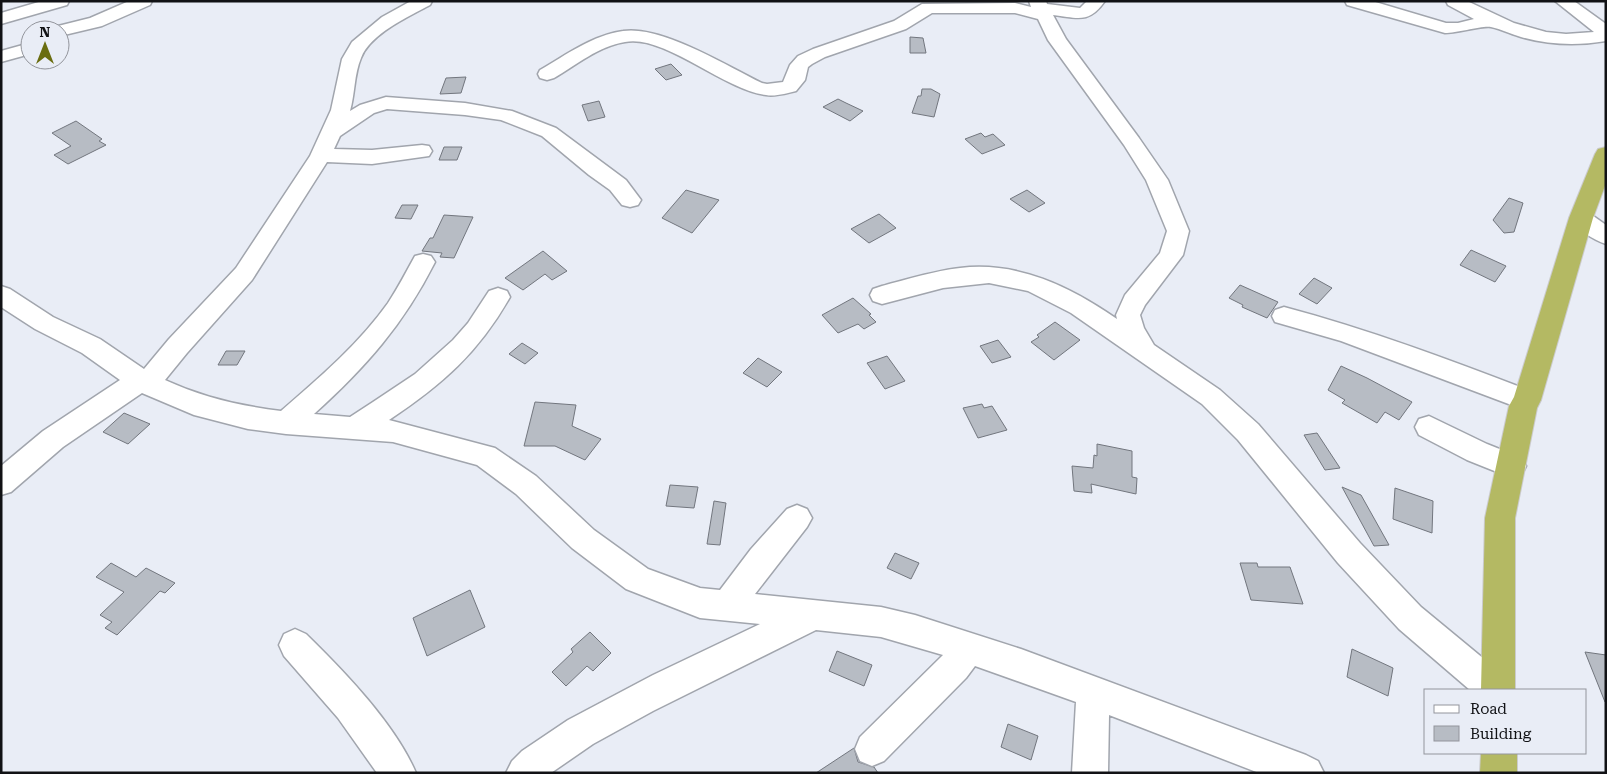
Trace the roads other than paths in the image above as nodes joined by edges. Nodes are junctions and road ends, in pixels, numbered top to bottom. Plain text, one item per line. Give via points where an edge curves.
1 (61, 1) edge
2 (144, 1) edge
3 (424, 1) edge
4 (1097, 1) edge
5 (1353, 1) edge
6 (1454, 1) edge
7 (1563, 1) edge
8 (936, 4) edge
9 (1039, 8) edge
10 (1, 20) edge
11 (1492, 20) junction
12 (70, 28) edge
13 (1606, 35) edge
14 (20, 51) edge
15 (1, 57) edge
16 (547, 74) dead end
17 (332, 132) junction
18 (422, 151) dead end
19 (1606, 154) edge
20 (320, 155) junction
21 (630, 200) dead end
22 (1581, 218) junction
23 (1606, 236) edge
24 (423, 262) dead end
25 (882, 294) dead end
26 (1, 295) edge
27 (498, 297) dead end
28 (1284, 316) dead end
29 (1145, 352) junction
30 (144, 382) junction
31 (1528, 400) junction
32 (286, 423) junction
33 (1429, 427) dead end
34 (354, 428) junction
35 (1512, 466) junction
36 (1, 483) edge
37 (797, 518) dead end
38 (727, 606) junction
39 (815, 615) junction
40 (295, 645) dead end
41 (969, 648) junction
42 (1496, 689) edge
43 (1497, 689) edge
44 (1093, 693) junction
45 (872, 749) dead end
46 (1499, 754) edge
47 (398, 773) edge
48 (524, 773) edge
49 (1090, 773) edge
50 (1306, 773) edge
51 (1498, 773) edge

1 - 10 street
2 - 12 street via 96,22
3 - 17 street via 388,21 358,46 351,59 341,110
4 - 9 street via 1084,14
5 - 11 street via 1445,28
6 - 11 street
7 - 13 street
8 - 9 street
8 - 16 street via 900,25 812,56 799,65 795,80 789,87 781,90 755,87 661,40 637,36 624,36 599,44
9 - 29 street via 1067,54 1157,180 1178,231 1171,255 1134,300 1128,315
11 - 13 street via 1544,38 1581,40
14 - 15 street
17 - 20 street
17 - 21 street via 367,109 386,103 505,115 549,132 618,185
18 - 20 street via 372,157
19 - 22 highway
20 - 30 street via 244,274
22 - 23 street
22 - 31 highway
24 - 32 street via 408,294 378,336
25 - 29 street via 963,276 1017,278 1045,287 1075,303
26 - 30 street via 44,323 91,346
27 - 34 street via 463,346 401,399
28 - 31 street via 1398,350
29 - 42 street via 1211,397 1248,432 1349,552 1410,618
30 - 32 street via 203,407
30 - 36 street via 53,438
31 - 35 highway via 1523,406
32 - 34 street
33 - 35 street
34 - 38 street via 393,431 485,456 526,486 583,539 637,579 700,603
35 - 43 highway via 1500,518
37 - 38 street
38 - 39 street
39 - 41 street via 881,622
39 - 48 street via 644,697 584,730
40 - 47 street via 355,709
41 - 44 street
41 - 45 street
44 - 49 street
44 - 50 street
46 - 51 highway

